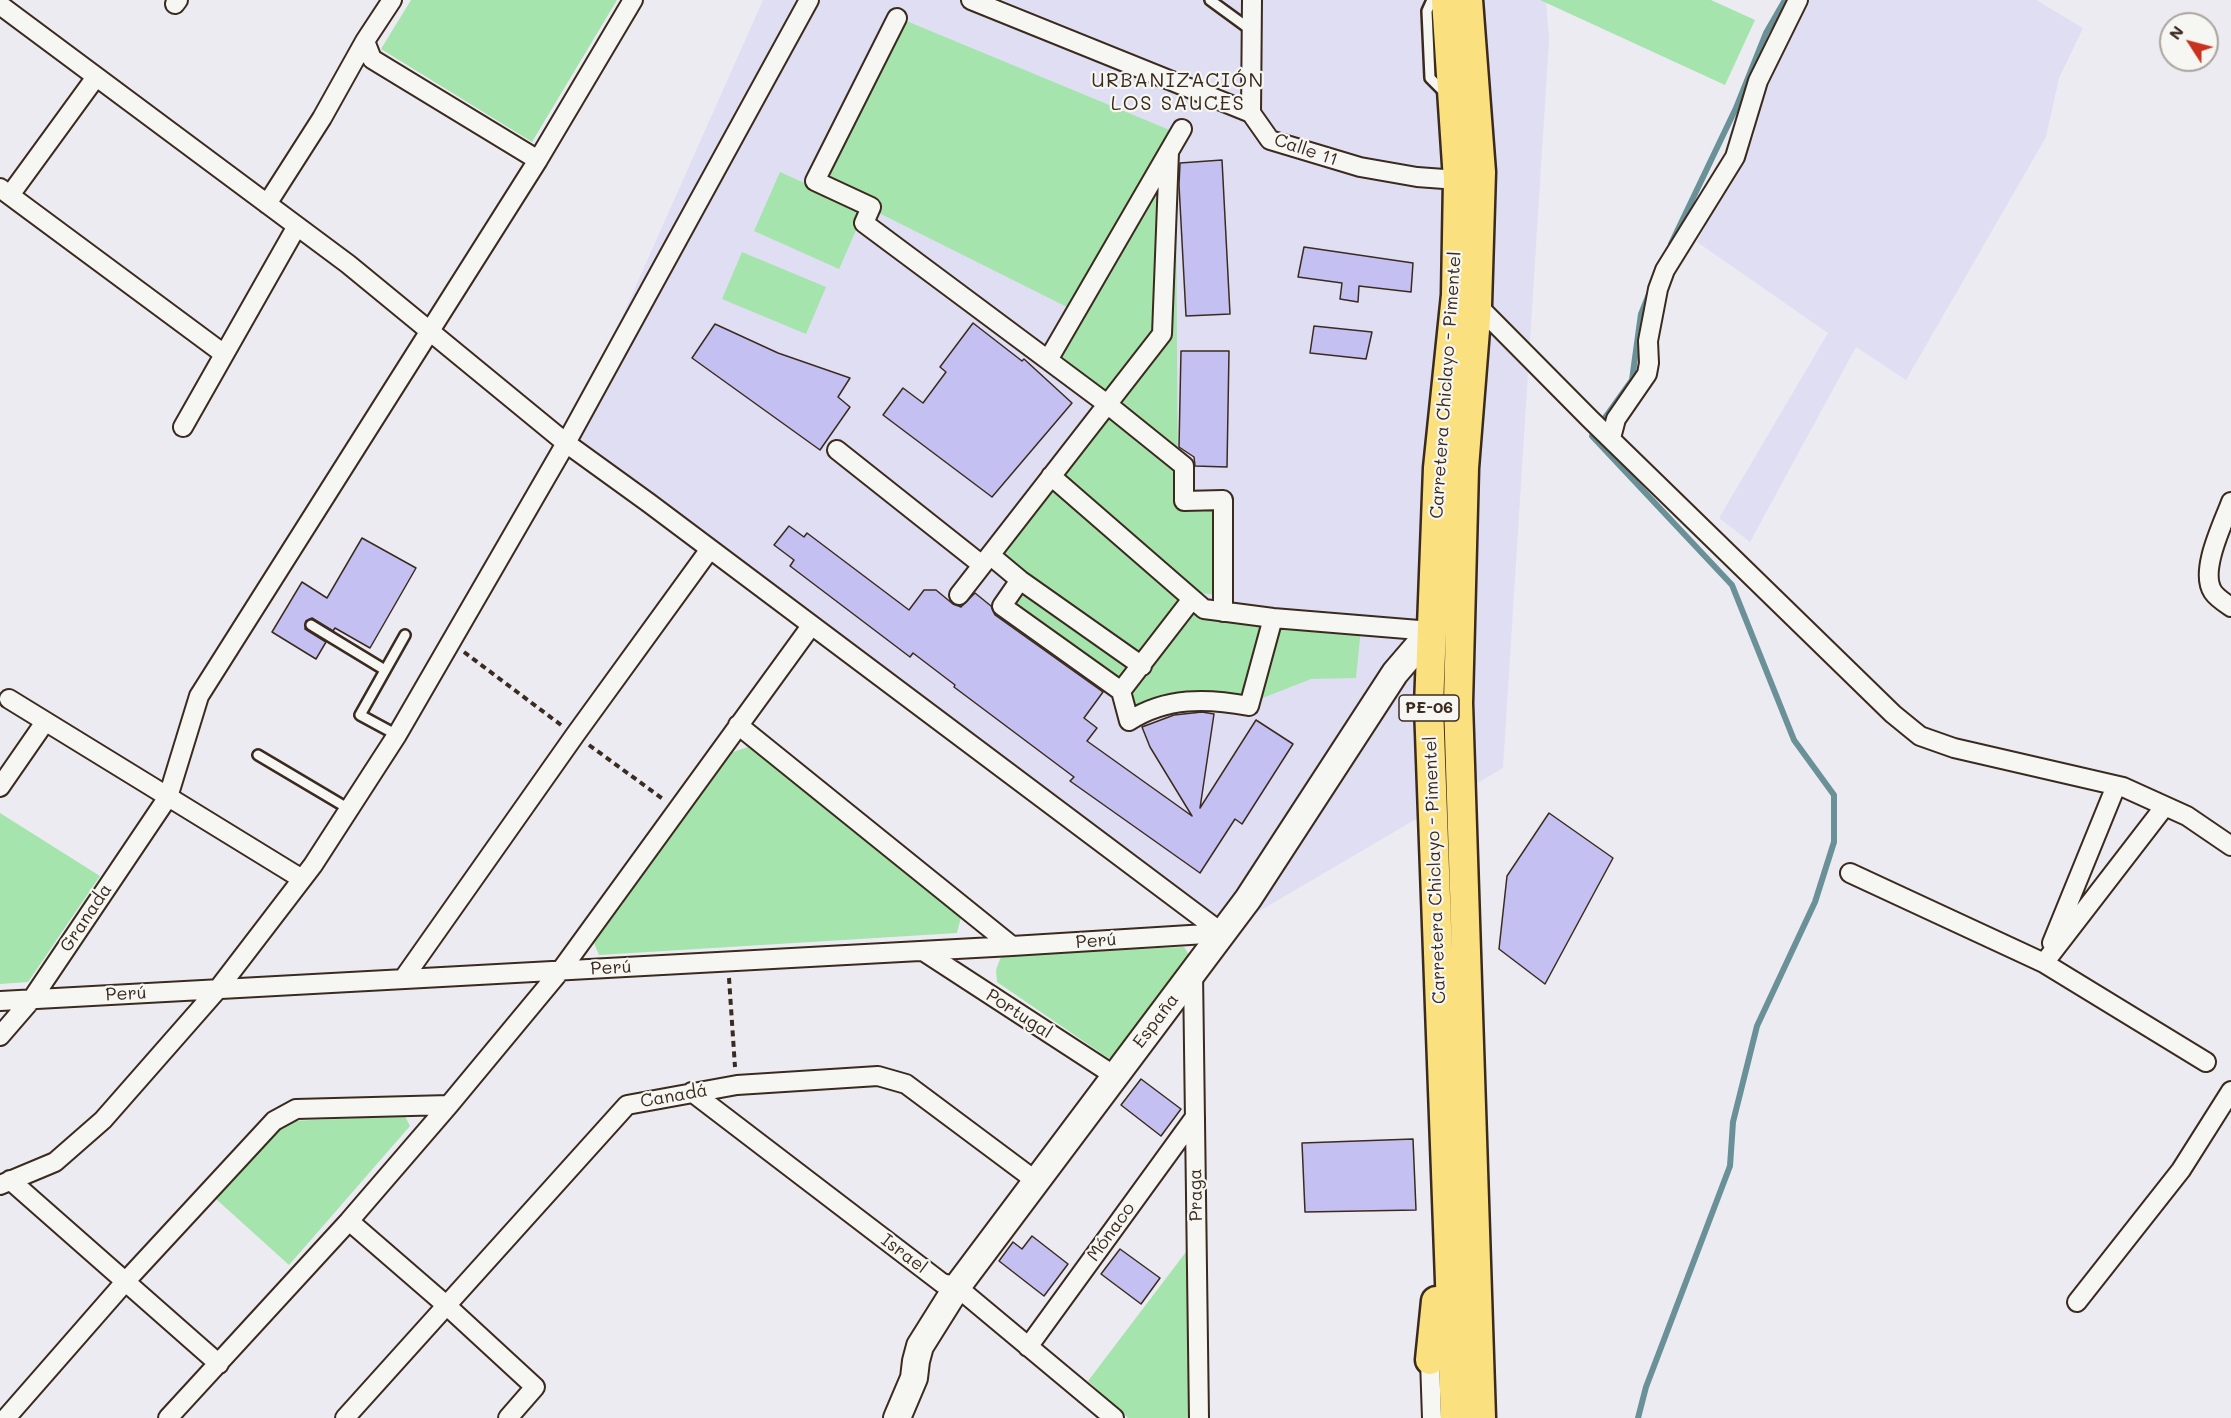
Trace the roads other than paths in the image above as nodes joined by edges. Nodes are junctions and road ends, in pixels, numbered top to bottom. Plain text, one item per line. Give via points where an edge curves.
1 (392, 0) edge
2 (633, 0) edge
3 (809, 0) edge
4 (971, 0) edge
5 (1210, 0) edge
6 (1252, 0) edge
7 (1432, 0) edge
8 (1446, 0) edge
9 (1468, 0) edge
10 (1798, 0) edge
11 (0, 5) edge
12 (897, 18) dead end
13 (1251, 30) junction
14 (365, 41) junction
15 (96, 77) junction
16 (1454, 101) junction
17 (1251, 113) junction
18 (1182, 129) dead end
19 (1169, 152) junction
20 (538, 160) junction
21 (1458, 180) junction
22 (5, 191) edge
23 (267, 204) junction
24 (297, 226) junction
25 (1477, 305) junction
26 (429, 329) junction
27 (224, 354) junction
28 (1048, 360) junction
29 (1107, 404) junction
30 (183, 427) dead end
31 (1608, 436) junction
32 (566, 443) junction
33 (837, 450) dead end
34 (1051, 476) junction
35 (2231, 501) edge
36 (710, 549) junction
37 (986, 560) junction
38 (1020, 580) junction
39 (959, 595) dead end
40 (1192, 599) junction
41 (2231, 607) edge
42 (1223, 612) junction
43 (1273, 618) junction
44 (311, 625) dead end
45 (811, 626) junction
46 (1089, 628) junction
47 (1431, 631) junction
48 (405, 635) dead end
49 (1071, 655) junction
50 (1142, 666) junction
51 (385, 670) junction
52 (1121, 692) junction
53 (9, 699) dead end
54 (45, 722) junction
55 (738, 725) junction
56 (397, 735) junction
57 (258, 756) dead end
58 (2116, 786) junction
59 (0, 787) edge
60 (168, 797) junction
61 (2165, 806) junction
62 (349, 809) junction
63 (2231, 846) edge
64 (1850, 873) dead end
65 (302, 879) junction
66 (1222, 933) junction
67 (1012, 946) junction
68 (923, 951) junction
69 (2044, 963) junction
70 (561, 970) junction
71 (1193, 972) junction
72 (403, 979) junction
73 (218, 989) junction
74 (32, 999) junction
75 (0, 1001) edge
76 (0, 1036) edge
77 (2206, 1062) dead end
78 (1114, 1077) junction
79 (2231, 1091) edge
80 (692, 1092) junction
81 (449, 1106) junction
82 (1195, 1117) junction
83 (1447, 1174) junction
84 (1036, 1181) junction
85 (5, 1183) edge
86 (349, 1221) junction
87 (124, 1282) junction
88 (957, 1287) junction
89 (2077, 1302) dead end
90 (446, 1305) junction
91 (1028, 1347) junction
92 (1430, 1360) joint
93 (219, 1364) junction
94 (6, 1418) edge
95 (168, 1418) edge
96 (345, 1418) edge
97 (508, 1418) edge
98 (897, 1418) edge
99 (1114, 1418) edge
100 (1199, 1418) edge
101 (1432, 1418) edge
102 (1455, 1418) edge
103 (1482, 1418) edge

1 - 14 street
2 - 20 street, Granada
3 - 32 street
4 - 17 street
5 - 13 lane
6 - 13 street
7 - 16 lane via 1428,10 1430,78
8 - 16 main road, Carretera Chiclayo - Pimentel / PE-06
9 - 25 main road, Carretera Chiclayo - Pimentel / PE-06 via 1481,172
10 - 31 street via 1758,81 1735,157 1665,270 1647,341 1647,374
11 - 15 street
12 - 28 street via 815,181 871,207 864,222
13 - 17 street
14 - 20 street via 372,59
14 - 23 street
15 - 22 street
15 - 23 street
16 - 21 main road, Carretera Chiclayo - Pimentel / PE-06
17 - 21 street, Calle 11 via 1270,140 1360,167
18 - 19 street
19 - 28 street
19 - 29 street via 1162,333
20 - 26 street, Granada
21 - 47 main road, Carretera Chiclayo - Pimentel / PE-06 via 1456,295 1438,468
22 - 27 street
23 - 24 street
24 - 26 street
24 - 27 street
25 - 31 street
25 - 103 main road, Carretera Chiclayo - Pimentel / PE-06 via 1464,468 1458,703
26 - 32 street
26 - 60 street, Granada via 199,696
27 - 30 street
28 - 29 street
29 - 34 street
29 - 42 street via 1184,466 1184,501 1223,500
31 - 58 street via 1920,736 1954,748
32 - 36 street
32 - 56 street
33 - 37 street
34 - 37 street
34 - 40 street
35 - 41 street via 2208,577 2213,592
36 - 45 street
36 - 72 street
37 - 38 street
37 - 39 street
38 - 46 street
38 - 49 street via 1002,606
40 - 42 street via 1204,609
40 - 50 street
42 - 43 street
43 - 47 street
43 - 52 street via 1249,706 1183,701 1163,705 1129,721
44 - 51 lane
45 - 55 street
45 - 66 street
46 - 49 street
46 - 50 street
47 - 66 street, España via 1395,673
47 - 83 main road, Carretera Chiclayo - Pimentel / PE-06 via 1429,706
48 - 51 lane
49 - 52 street
50 - 52 street
51 - 56 lane via 360,715
53 - 54 street
54 - 59 street
54 - 60 street
55 - 67 street
55 - 70 street
56 - 62 street
57 - 62 lane
58 - 61 street
58 - 69 street
60 - 65 street
60 - 74 street, Granada
61 - 63 street
61 - 69 street
62 - 65 street
64 - 69 street
65 - 73 street
66 - 67 street, Perú
66 - 71 street, España
67 - 68 street, Perú
68 - 70 street, Perú
68 - 78 street, Portugal
69 - 77 street
70 - 72 street, Perú
70 - 81 street
71 - 78 street, España
71 - 82 street, Praga
72 - 73 street, Perú
73 - 74 street, Perú
73 - 85 street via 103,1120 55,1162
74 - 75 street, Perú
74 - 76 street, Granada
78 - 84 street, España
79 - 89 street via 2181,1170
80 - 84 street, Canadá via 737,1085 878,1076 906,1084
80 - 88 street, Israel via 942,1283
80 - 90 street, Canadá via 627,1105
81 - 86 street
81 - 87 street via 296,1109 274,1121
82 - 91 street, Mónaco
82 - 100 street, Praga
83 - 92 main road
83 - 102 main road, Carretera Chiclayo - Pimentel / PE-06
84 - 88 street, España
85 - 87 street
86 - 90 street
86 - 93 street
87 - 93 street
87 - 94 street
88 - 91 street, Israel
88 - 98 street, España via 920,1346 914,1378
90 - 96 street, Canadá
90 - 97 street via 535,1387
91 - 99 street, Israel
92 - 101 street
93 - 95 street

